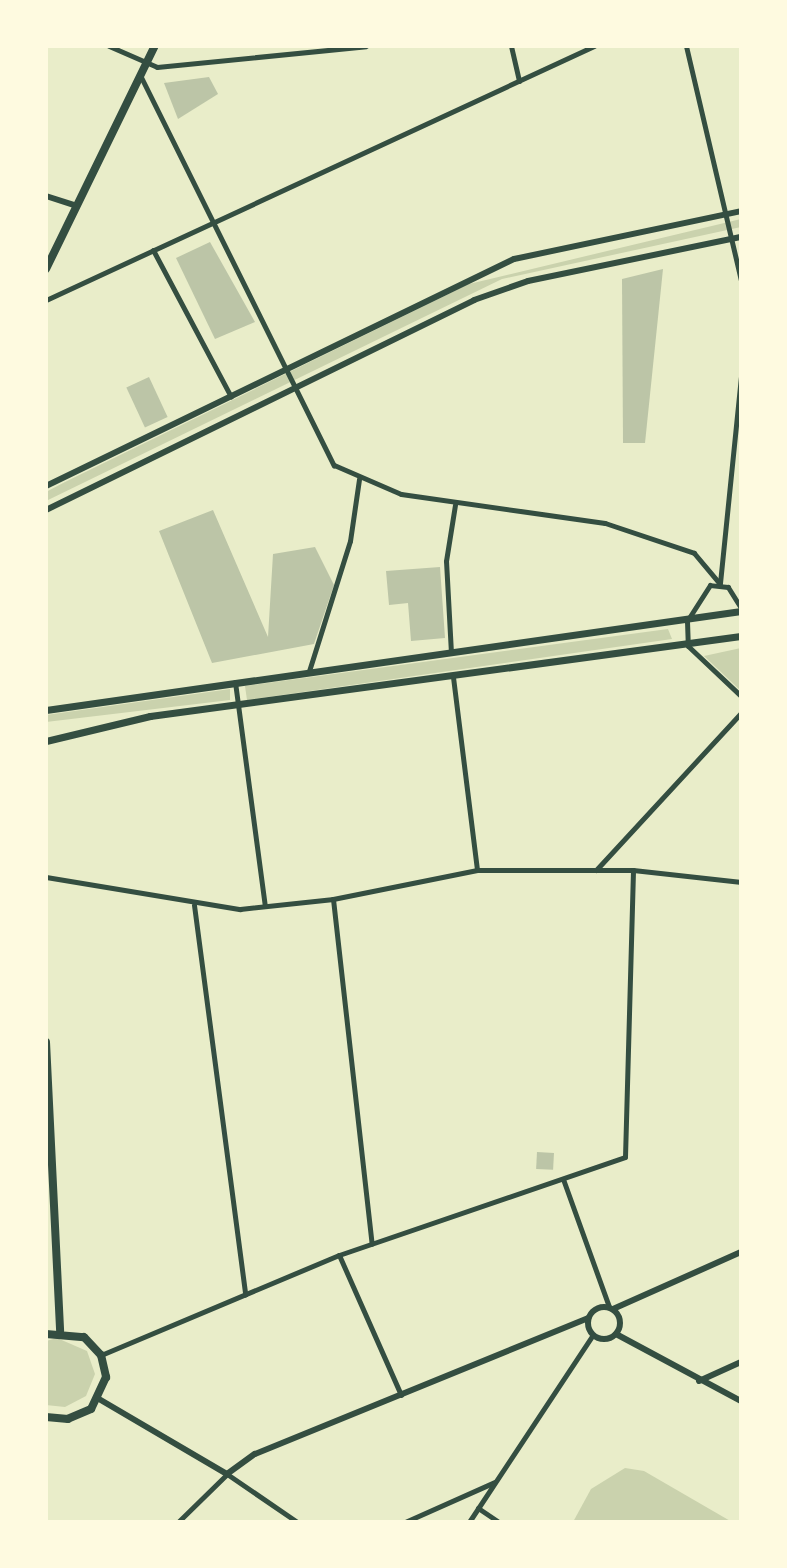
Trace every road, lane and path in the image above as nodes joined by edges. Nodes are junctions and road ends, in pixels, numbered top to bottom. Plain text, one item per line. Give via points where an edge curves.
1 (109, 46) edge
2 (155, 46) edge
3 (366, 46) edge
4 (511, 46) edge
5 (594, 46) edge
6 (686, 46) edge
7 (147, 62) junction
8 (140, 75) junction
9 (519, 81) junction
10 (46, 196) edge
11 (74, 205) junction
12 (741, 211) edge
13 (725, 214) junction
14 (213, 221) junction
15 (741, 237) edge
16 (731, 240) junction
17 (153, 250) junction
18 (46, 269) edge
19 (741, 281) edge
20 (46, 300) edge
21 (287, 370) junction
22 (741, 377) edge
23 (295, 386) junction
24 (231, 397) junction
25 (359, 479) junction
26 (46, 486) edge
27 (455, 505) junction
28 (46, 510) edge
29 (720, 584) junction
30 (741, 609) edge
31 (687, 621) junction
32 (741, 636) edge
33 (688, 646) junction
34 (451, 653) junction
35 (309, 671) junction
36 (453, 677) junction
37 (235, 681) junction
38 (741, 696) edge
39 (238, 704) junction
40 (46, 710) edge
41 (741, 713) edge
42 (46, 741) edge
43 (477, 870) junction
44 (596, 870) junction
45 (633, 870) junction
46 (46, 877) edge
47 (741, 882) edge
48 (333, 899) junction
49 (194, 905) junction
50 (265, 907) junction
51 (46, 1042) edge
52 (48, 1153) edge
53 (563, 1179) junction
54 (372, 1244) junction
55 (741, 1252) edge
56 (339, 1255) junction
57 (245, 1295) junction
58 (611, 1308) junction
59 (588, 1318) junction
60 (60, 1331) junction
61 (46, 1334) edge
62 (616, 1334) junction
63 (593, 1335) junction
64 (101, 1355) junction
65 (741, 1362) edge
66 (699, 1381) junction
67 (401, 1395) junction
68 (99, 1399) junction
69 (741, 1401) edge
70 (46, 1417) edge
71 (227, 1474) junction
72 (497, 1481) junction
73 (478, 1508) junction
74 (178, 1522) edge
75 (297, 1522) edge
76 (405, 1522) edge
77 (469, 1522) edge
78 (499, 1522) edge

1 - 7 street
2 - 7 main road
3 - 7 street
4 - 9 street
5 - 9 street
6 - 13 street
7 - 8 main road
8 - 11 main road
8 - 14 street
9 - 14 street
10 - 11 street
11 - 18 main road
12 - 13 street
13 - 16 street
13 - 21 street via 514,259
14 - 17 street
14 - 21 street
15 - 16 street
16 - 19 street
16 - 23 street via 495,291
17 - 20 street
17 - 24 street
21 - 23 street
21 - 24 street
22 - 29 street
23 - 25 street via 334,465
23 - 28 street
24 - 26 street
25 - 27 street
25 - 35 street via 350,541
27 - 29 street via 605,523 694,553
27 - 34 street via 446,561
29 - 30 street
29 - 31 street via 701,592
30 - 31 main road
31 - 33 street
31 - 34 main road
32 - 33 main road
33 - 36 main road
33 - 38 street
34 - 35 main road
35 - 37 main road
36 - 39 main road
36 - 43 street
37 - 39 street
37 - 40 main road
39 - 42 main road
39 - 50 street
41 - 44 street
43 - 44 street
43 - 48 street
44 - 45 street
45 - 47 street
45 - 53 street via 625,1157
46 - 49 street
48 - 50 street
48 - 54 street
49 - 50 street
49 - 57 street
51 - 52 main road
52 - 60 main road
53 - 54 street
53 - 58 street
54 - 56 street
55 - 58 street
56 - 57 street
56 - 67 street
57 - 64 street
58 - 59 street
58 - 62 street
59 - 63 street
59 - 67 street
60 - 61 main road
60 - 64 main road via 84,1337
62 - 63 street
62 - 66 street
63 - 72 street
64 - 68 main road via 106,1377
65 - 66 street
66 - 69 street
67 - 71 street via 255,1454
68 - 70 main road via 80,1416
68 - 71 street
71 - 74 street
71 - 75 street
72 - 73 street
72 - 76 street
73 - 77 street
73 - 78 street

